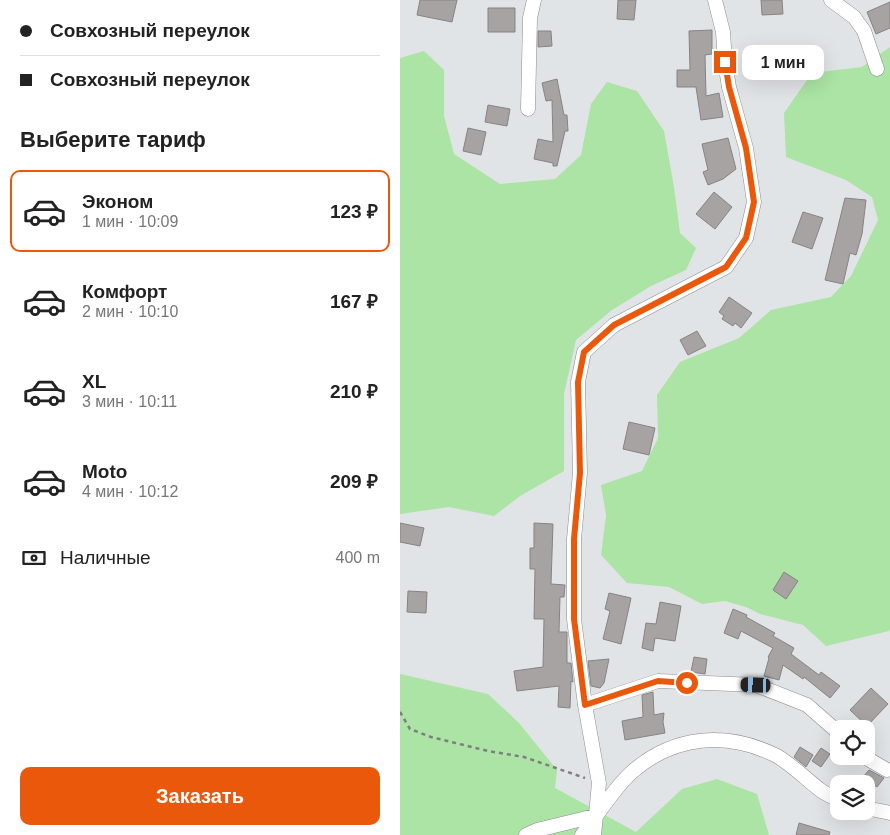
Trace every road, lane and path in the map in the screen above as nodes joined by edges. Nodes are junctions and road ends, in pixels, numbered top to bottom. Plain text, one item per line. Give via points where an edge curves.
1 (534, 0) edge
2 (715, 0) edge
3 (831, 0) edge
4 (877, 69) dead end
5 (528, 109) dead end
6 (585, 705) junction
7 (400, 712) edge
8 (830, 726) edge
9 (875, 763) edge
10 (887, 770) dead end
11 (598, 783) junction
12 (830, 795) edge
13 (875, 810) edge
14 (890, 812) edge
15 (595, 816) junction
16 (526, 835) edge
17 (582, 835) edge
18 (594, 835) edge

1 - 5 street via 530,18
2 - 6 street via 724,32 729,87 746,148 754,202 746,238 726,267 614,325 584,352 578,382 580,473 574,539 574,619
3 - 4 street via 854,17 864,30
6 - 8 street via 658,681 756,685 807,705
6 - 11 street
7 - 11 path via 410,728 431,737 524,757
9 - 10 street
11 - 15 street
12 - 15 street via 778,757 755,746 723,740 694,740 666,749 631,772
13 - 14 street
15 - 16 street
15 - 17 street
15 - 18 street

